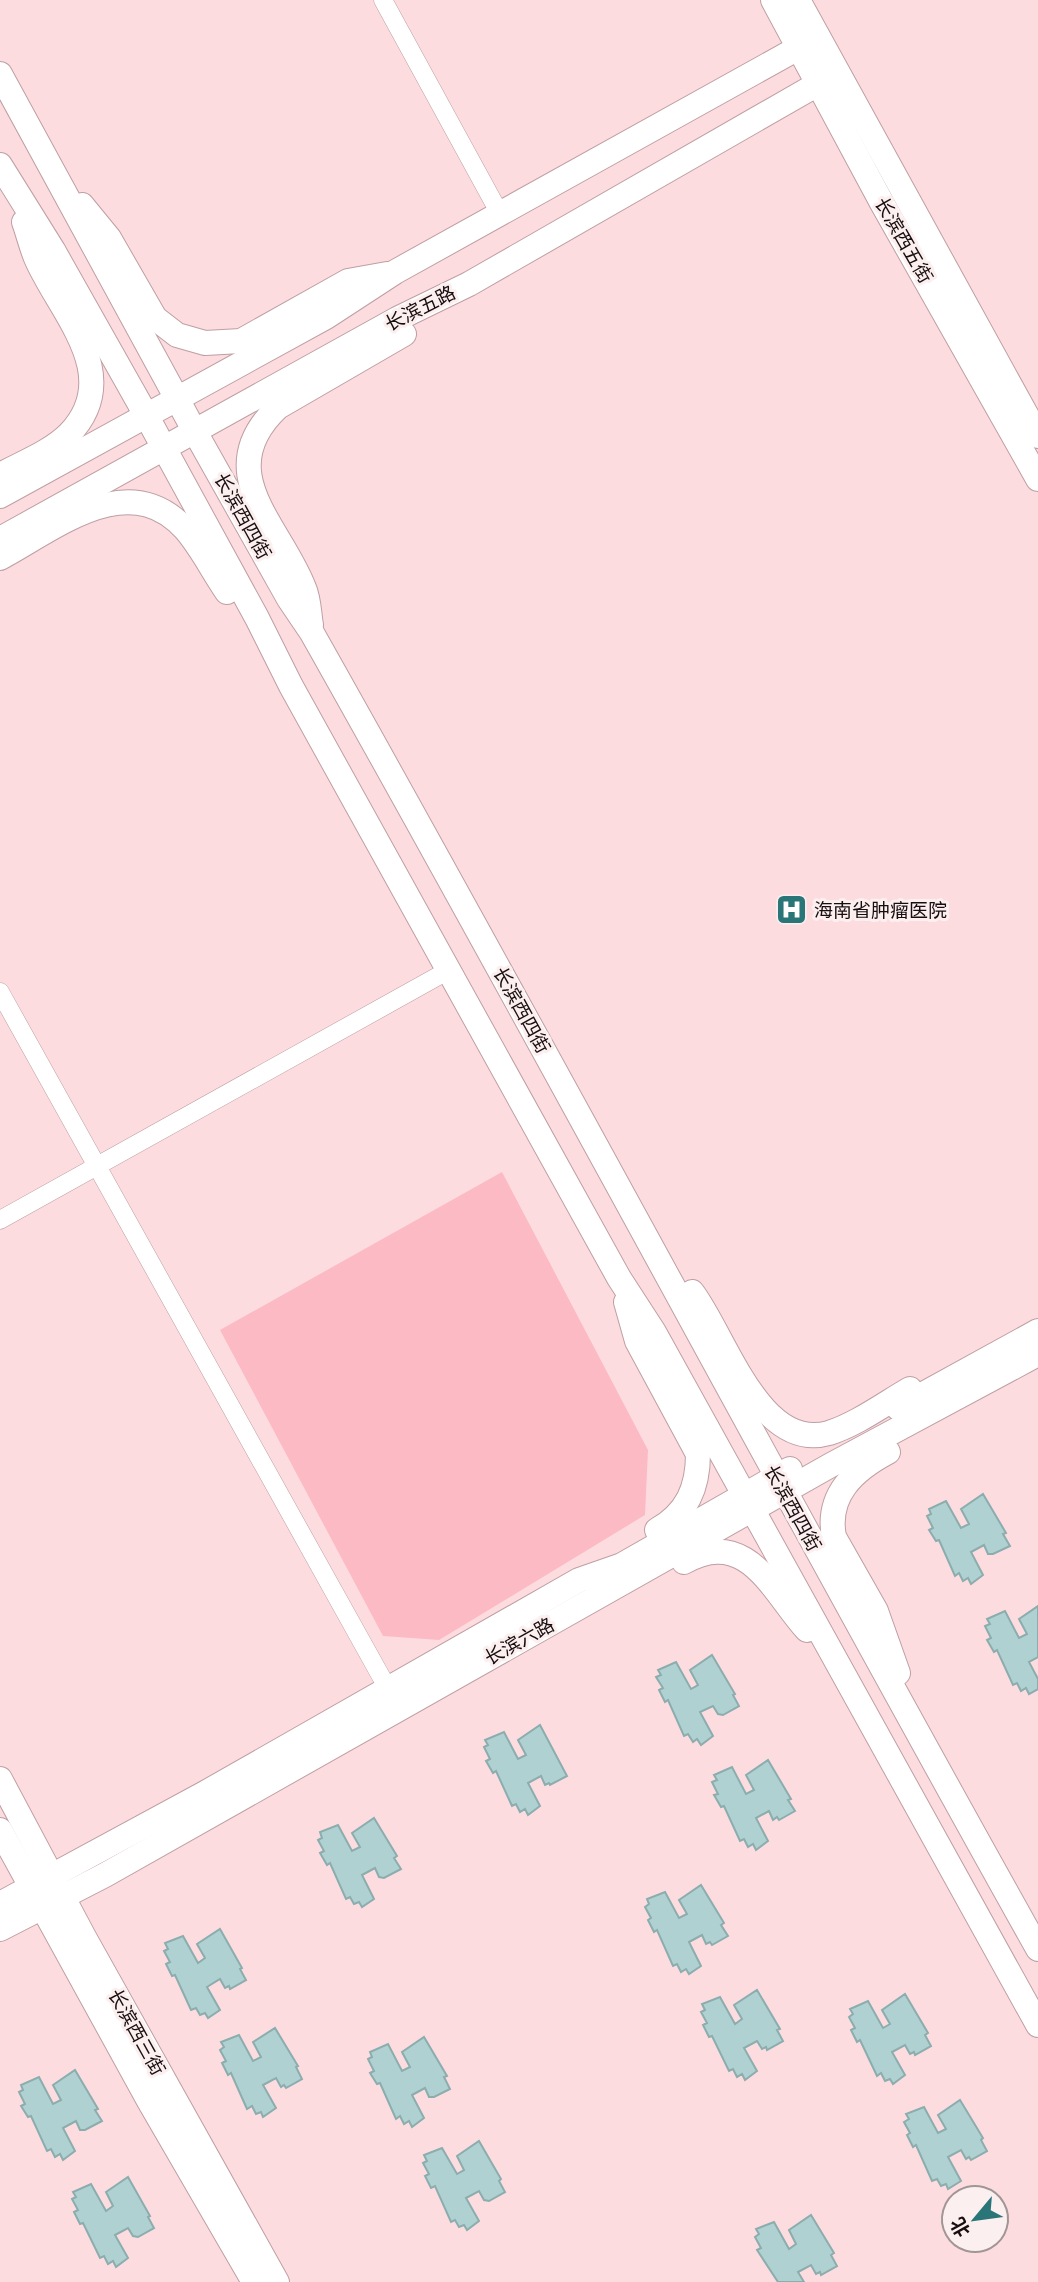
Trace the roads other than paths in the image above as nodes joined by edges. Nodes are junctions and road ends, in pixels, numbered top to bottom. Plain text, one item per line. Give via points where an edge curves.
1 (383, 0) edge
2 (773, 0) edge
3 (798, 0) edge
4 (808, 43) junction
5 (0, 74) edge
6 (827, 79) junction
7 (0, 165) edge
8 (52, 169) junction
9 (13, 188) junction
10 (500, 214) junction
11 (395, 272) junction
12 (469, 284) junction
13 (177, 398) junction
14 (146, 415) junction
15 (194, 430) junction
16 (1037, 432) edge
17 (163, 447) junction
18 (0, 475) edge
19 (1038, 479) edge
20 (0, 496) edge
21 (0, 539) edge
22 (0, 558) edge
23 (312, 633) junction
24 (291, 686) junction
25 (449, 970) junction
26 (0, 992) edge
27 (97, 1167) junction
28 (0, 1220) edge
29 (647, 1234) junction
30 (619, 1278) junction
31 (1038, 1331) edge
32 (1038, 1354) edge
33 (984, 1373) junction
34 (780, 1485) junction
35 (748, 1503) junction
36 (585, 1591) junction
37 (833, 1658) junction
38 (388, 1689) junction
39 (923, 1743) junction
40 (0, 1780) edge
41 (0, 1830) edge
42 (46, 1891) junction
43 (0, 1904) edge
44 (0, 1929) edge
45 (1038, 1949) edge
46 (1038, 2026) edge
47 (254, 2282) edge
48 (277, 2282) edge

1 - 10 street
2 - 4 main road, 长滨西五街
3 - 4 main road, 长滨西五街
4 - 6 main road, 长滨西五街
4 - 10 main road, 长滨五路
5 - 8 main road, 长滨西四街
6 - 12 main road, 长滨五路
6 - 16 main road, 长滨西五街
6 - 19 main road, 长滨西五街
7 - 9 main road, 长滨西四街
8 - 11 main road via 109,238 155,318 184,338 216,345 241,341 348,281
8 - 13 main road, 长滨西四街
9 - 14 main road, 长滨西四街
9 - 18 main road via 36,258 87,350 92,377 88,403 71,432
10 - 11 main road, 长滨五路
11 - 13 main road, 长滨五路 via 358,298
12 - 15 main road, 长滨五路
12 - 23 main road via 445,312 288,400 258,431 249,458 250,484 305,589
13 - 14 main road, 长滨五路
13 - 15 main road, 长滨西四街
14 - 17 main road, 长滨西四街
14 - 20 main road, 长滨五路
15 - 17 main road, 长滨五路
15 - 23 main road, 长滨西四街
17 - 21 main road, 长滨五路
17 - 24 main road, 长滨西四街
22 - 24 main road via 106,502 149,505 186,530
23 - 29 main road, 长滨西四街
24 - 25 main road, 长滨西四街
25 - 27 street
25 - 30 main road, 长滨西四街
26 - 27 street
27 - 28 street
27 - 38 street
29 - 33 main road via 700,1303 757,1402 772,1419 794,1430 827,1434 920,1384
29 - 34 main road, 长滨西四街
30 - 35 main road, 长滨西四街 via 654,1332
30 - 36 main road via 637,1341 698,1454 698,1475 676,1519 616,1553
31 - 33 main road, 长滨六路
32 - 33 main road, 长滨六路
33 - 34 main road, 长滨六路 via 934,1408
33 - 39 main road via 942,1421 855,1472 833,1510 834,1537 876,1611
34 - 35 main road, 长滨六路
34 - 39 main road, 长滨西四街
35 - 36 main road, 长滨六路 via 622,1565
35 - 37 main road, 长滨西四街
36 - 37 main road via 634,1590 701,1553 730,1555 761,1570 785,1607
36 - 38 main road, 长滨六路
36 - 42 main road, 长滨六路 via 105,1875
37 - 46 main road, 长滨西四街
38 - 42 main road, 长滨六路
39 - 45 main road, 长滨西四街
40 - 42 main road, 长滨西三街
41 - 42 main road, 长滨西三街
42 - 43 main road, 长滨六路
42 - 44 main road, 长滨六路
42 - 47 main road, 长滨西三街
42 - 48 main road, 长滨西三街

